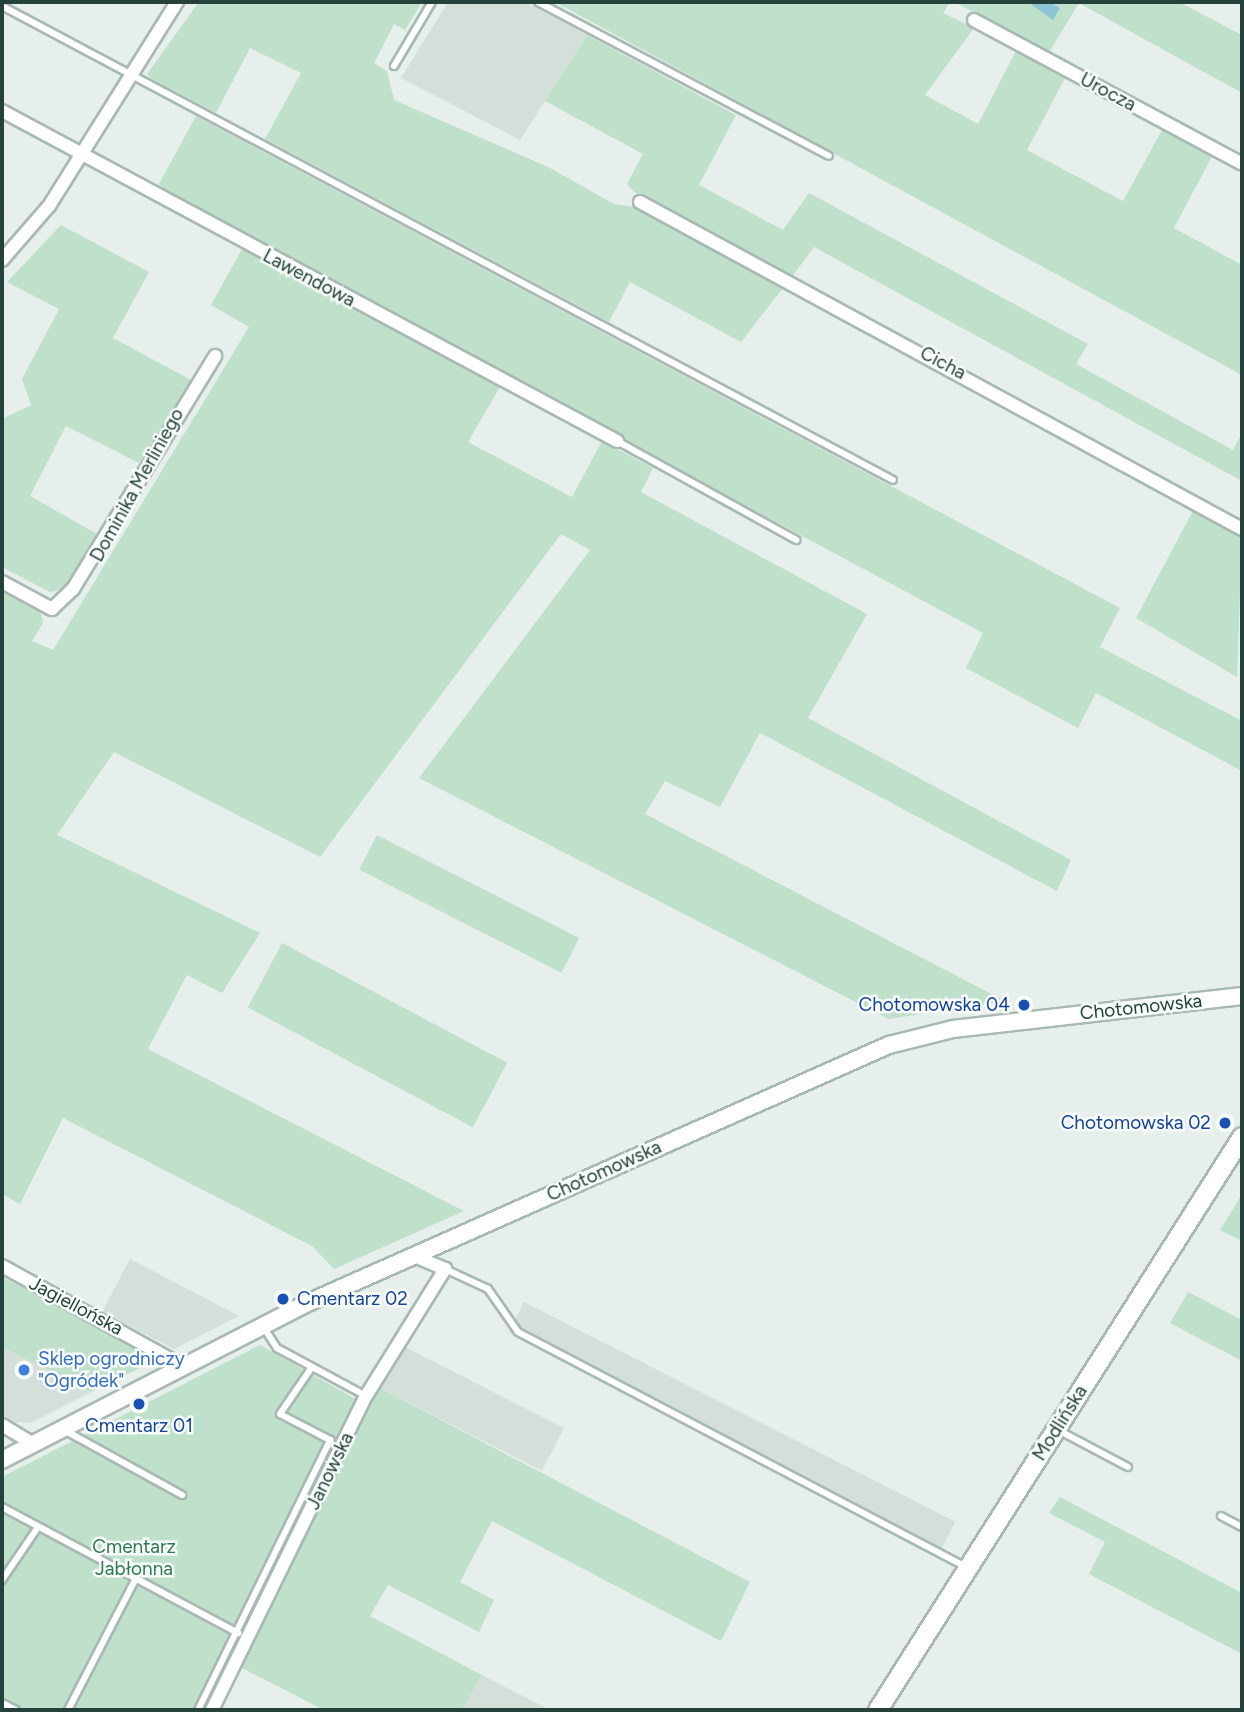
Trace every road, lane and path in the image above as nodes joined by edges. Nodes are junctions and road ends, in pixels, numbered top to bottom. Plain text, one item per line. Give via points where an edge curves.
1 (177, 2) edge
2 (432, 2) edge
3 (538, 2) edge
4 (2, 6) edge
5 (974, 20) dead end
6 (394, 66) dead end
7 (130, 75) junction
8 (2, 111) edge
9 (80, 152) junction
10 (829, 156) dead end
11 (1242, 164) edge
12 (640, 202) dead end
13 (2, 260) edge
14 (215, 355) dead end
15 (617, 441) joint
16 (893, 480) dead end
17 (1242, 529) edge
18 (796, 540) dead end
19 (2, 582) edge
20 (1242, 996) edge
21 (1242, 1137) edge
22 (415, 1255) junction
23 (2, 1266) edge
24 (445, 1269) junction
25 (263, 1327) junction
26 (184, 1367) junction
27 (312, 1367) junction
28 (366, 1396) junction
29 (2, 1425) edge
30 (63, 1429) junction
31 (1056, 1429) junction
32 (34, 1444) junction
33 (2, 1460) edge
34 (1128, 1467) dead end
35 (182, 1495) dead end
36 (2, 1507) edge
37 (1221, 1516) dead end
38 (38, 1527) junction
39 (1242, 1527) edge
40 (968, 1568) junction
41 (136, 1578) junction
42 (2, 1580) edge
43 (242, 1635) junction
44 (2, 1703) edge
45 (16, 1710) edge
46 (68, 1710) edge
47 (198, 1710) edge
48 (212, 1710) edge
49 (878, 1710) edge

1 - 7 street
2 - 6 lane
3 - 10 lane
4 - 7 lane
5 - 11 street, Urocza
7 - 9 street
7 - 16 lane
8 - 9 street, Lawendowa
9 - 13 street via 50,206
9 - 15 street, Lawendowa
12 - 17 street, Cicha
14 - 19 street, Dominika Merliniego via 91,568 52,608
15 - 18 lane
20 - 22 street, Chotomowska via 920,1034
21 - 31 main road, Modlińska
22 - 24 street
22 - 25 street, Chotomowska
23 - 26 street, Jagiellońska
24 - 28 street, Janowska
24 - 40 lane via 488,1289 518,1332
25 - 26 street, Chotomowska
25 - 27 lane via 277,1349
26 - 30 street, Chotomowska
27 - 28 lane
27 - 43 lane via 280,1414 330,1440
28 - 43 street, Janowska
29 - 32 street
30 - 32 street, Chotomowska
30 - 35 lane
31 - 34 lane
31 - 40 main road, Modlińska
32 - 33 street, Chotomowska
36 - 38 lane
37 - 39 lane
38 - 41 lane
38 - 42 lane
40 - 49 main road, Modlińska
41 - 43 lane
41 - 46 lane
43 - 47 lane
43 - 48 street, Janowska
44 - 45 lane

